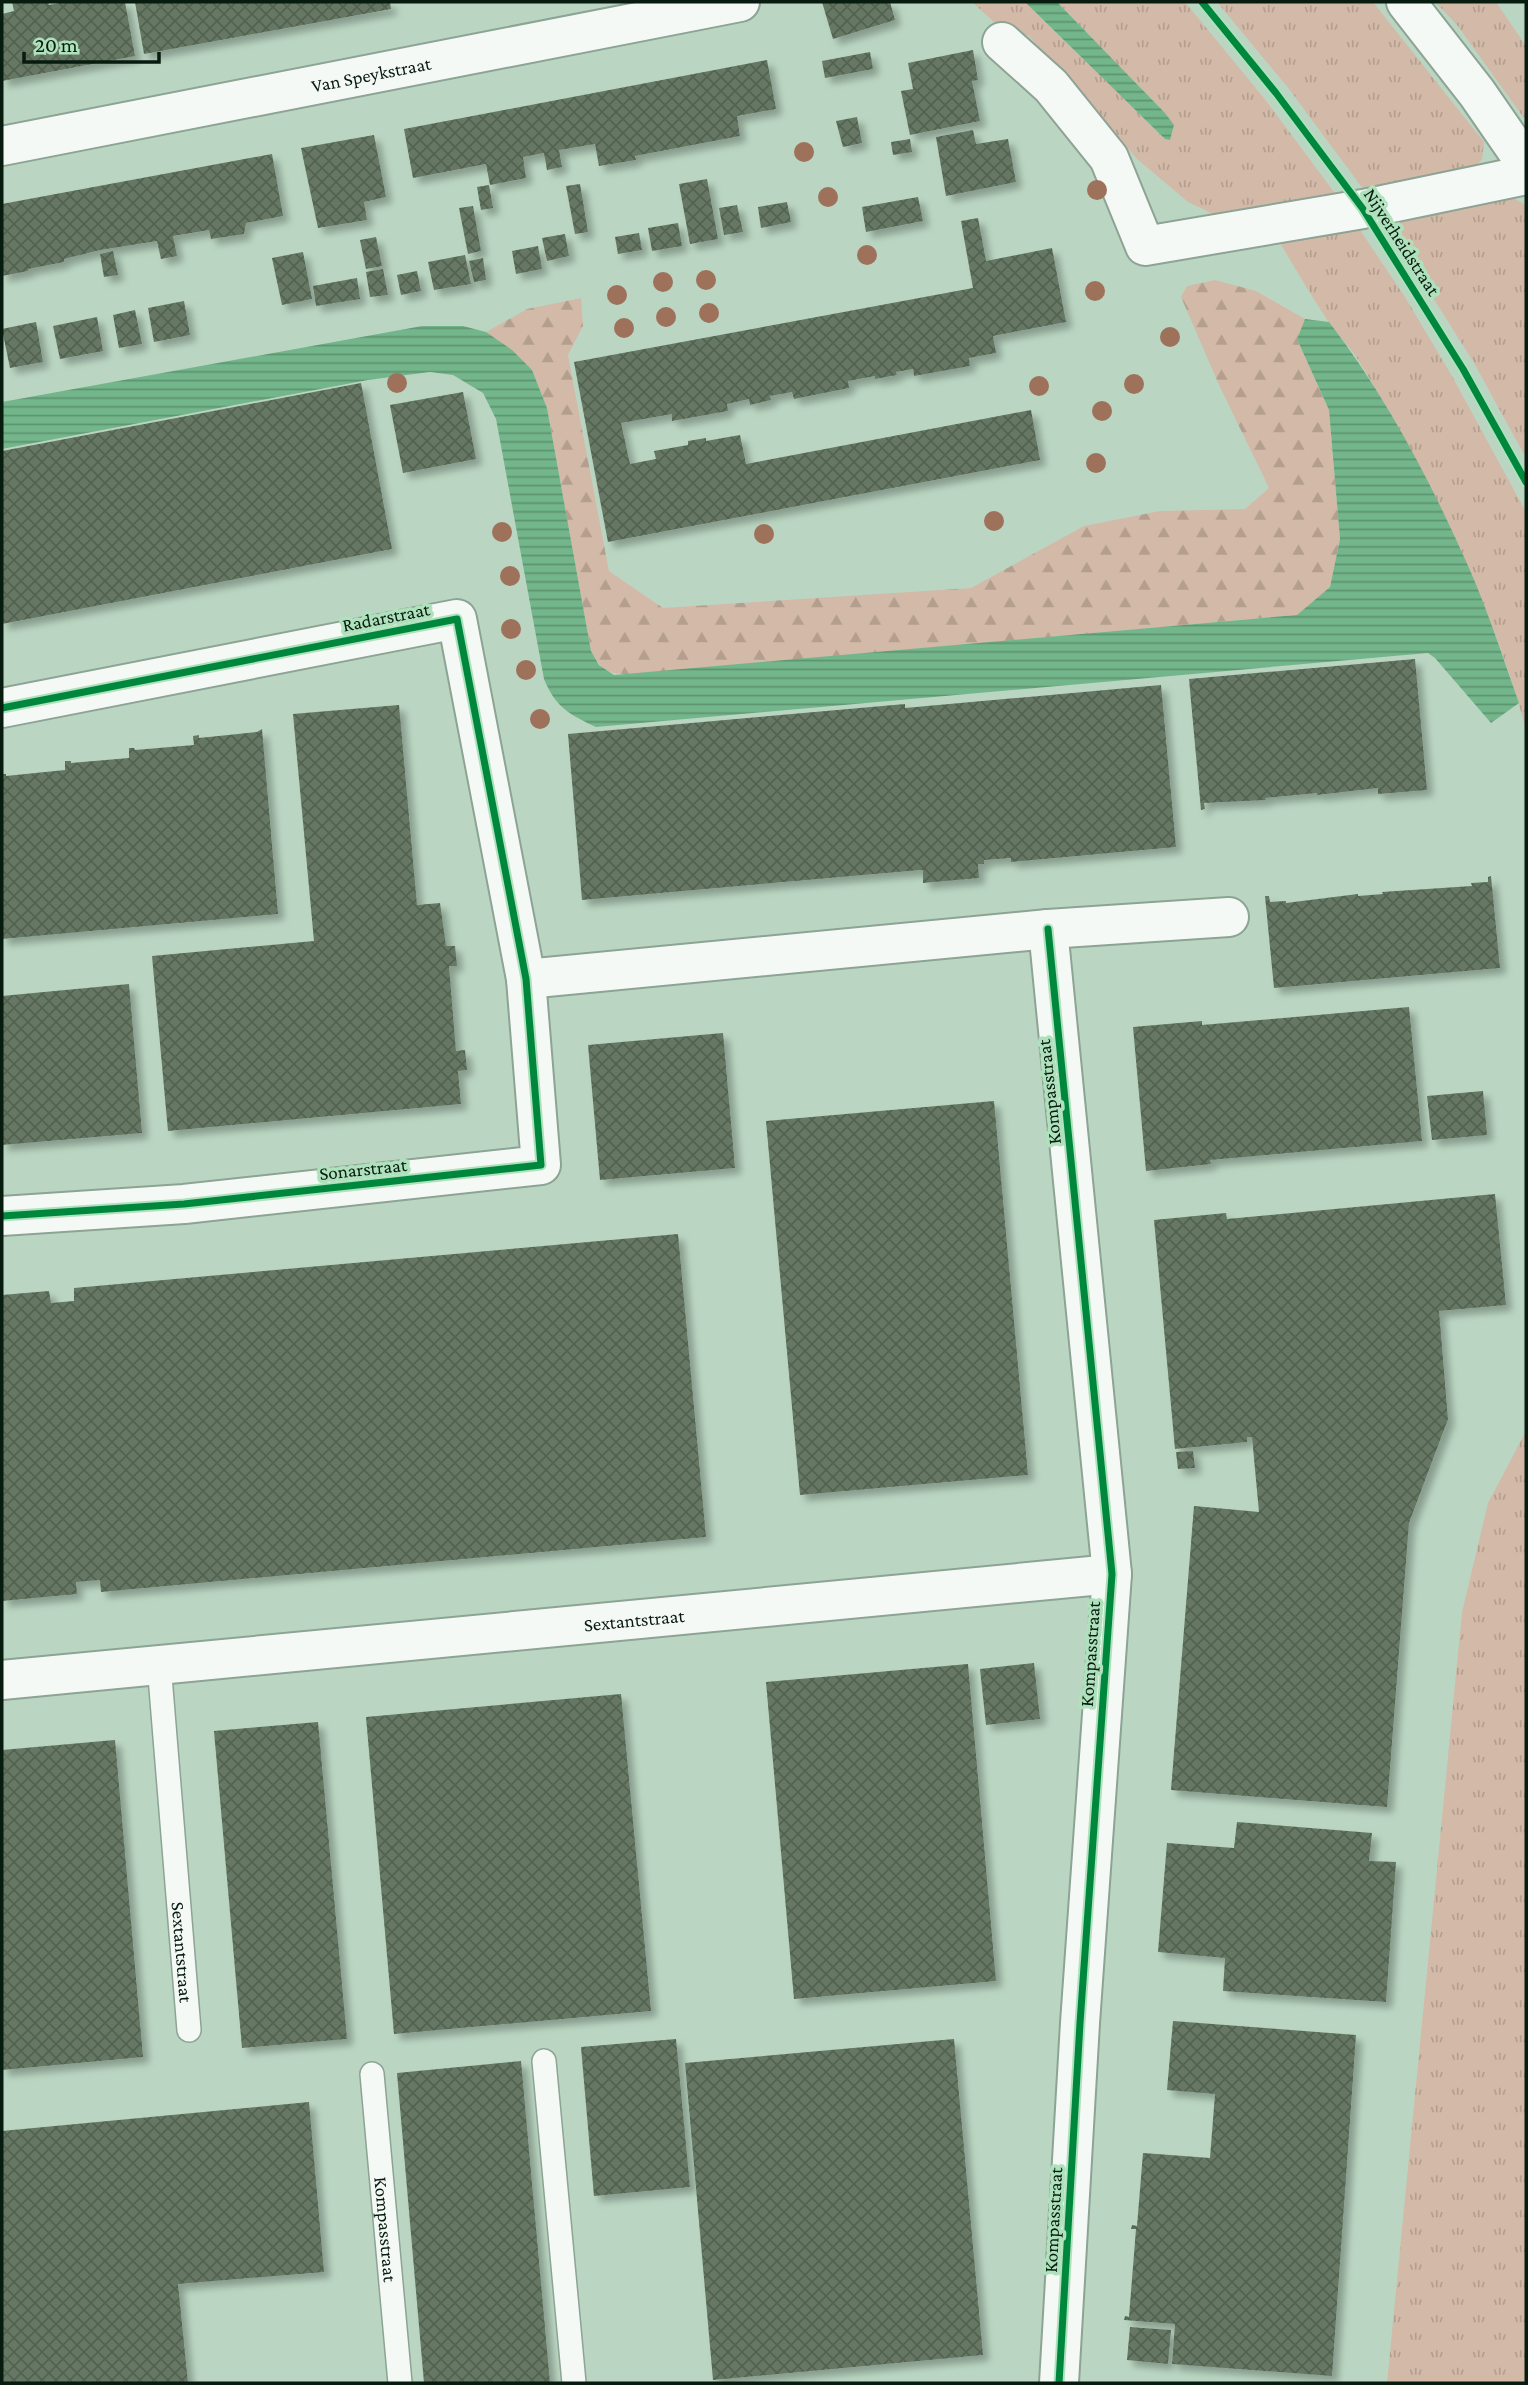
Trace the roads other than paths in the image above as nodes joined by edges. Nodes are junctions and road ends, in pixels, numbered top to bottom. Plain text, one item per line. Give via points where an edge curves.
1 (740, 2) edge
2 (1406, 2) edge
3 (1002, 42) dead end
4 (2, 146) edge
5 (1526, 164) edge
6 (1526, 175) edge
7 (2, 708) edge
8 (1229, 917) dead end
9 (1048, 929) junction
10 (526, 979) junction
11 (2, 1216) edge
12 (1112, 1574) junction
13 (159, 1664) junction
14 (2, 1680) edge
15 (189, 2030) dead end
16 (544, 2061) dead end
17 (372, 2074) dead end
18 (400, 2383) edge
19 (574, 2383) edge
20 (1059, 2383) edge

1 - 4 street, Van Speykstraat
2 - 5 street
3 - 6 street, Nijverheidstraat via 1051,86 1109,158 1145,246 1363,209
7 - 10 street, Radarstraat via 457,619
8 - 9 street
9 - 10 street
9 - 12 street, Kompasstraat
10 - 11 street, Sonarstraat via 541,1166 184,1204
12 - 13 street, Sextantstraat
12 - 20 street, Kompasstraat
13 - 14 street, Sextantstraat
13 - 15 lane, Sextantstraat
16 - 19 lane
17 - 18 lane, Kompasstraat

